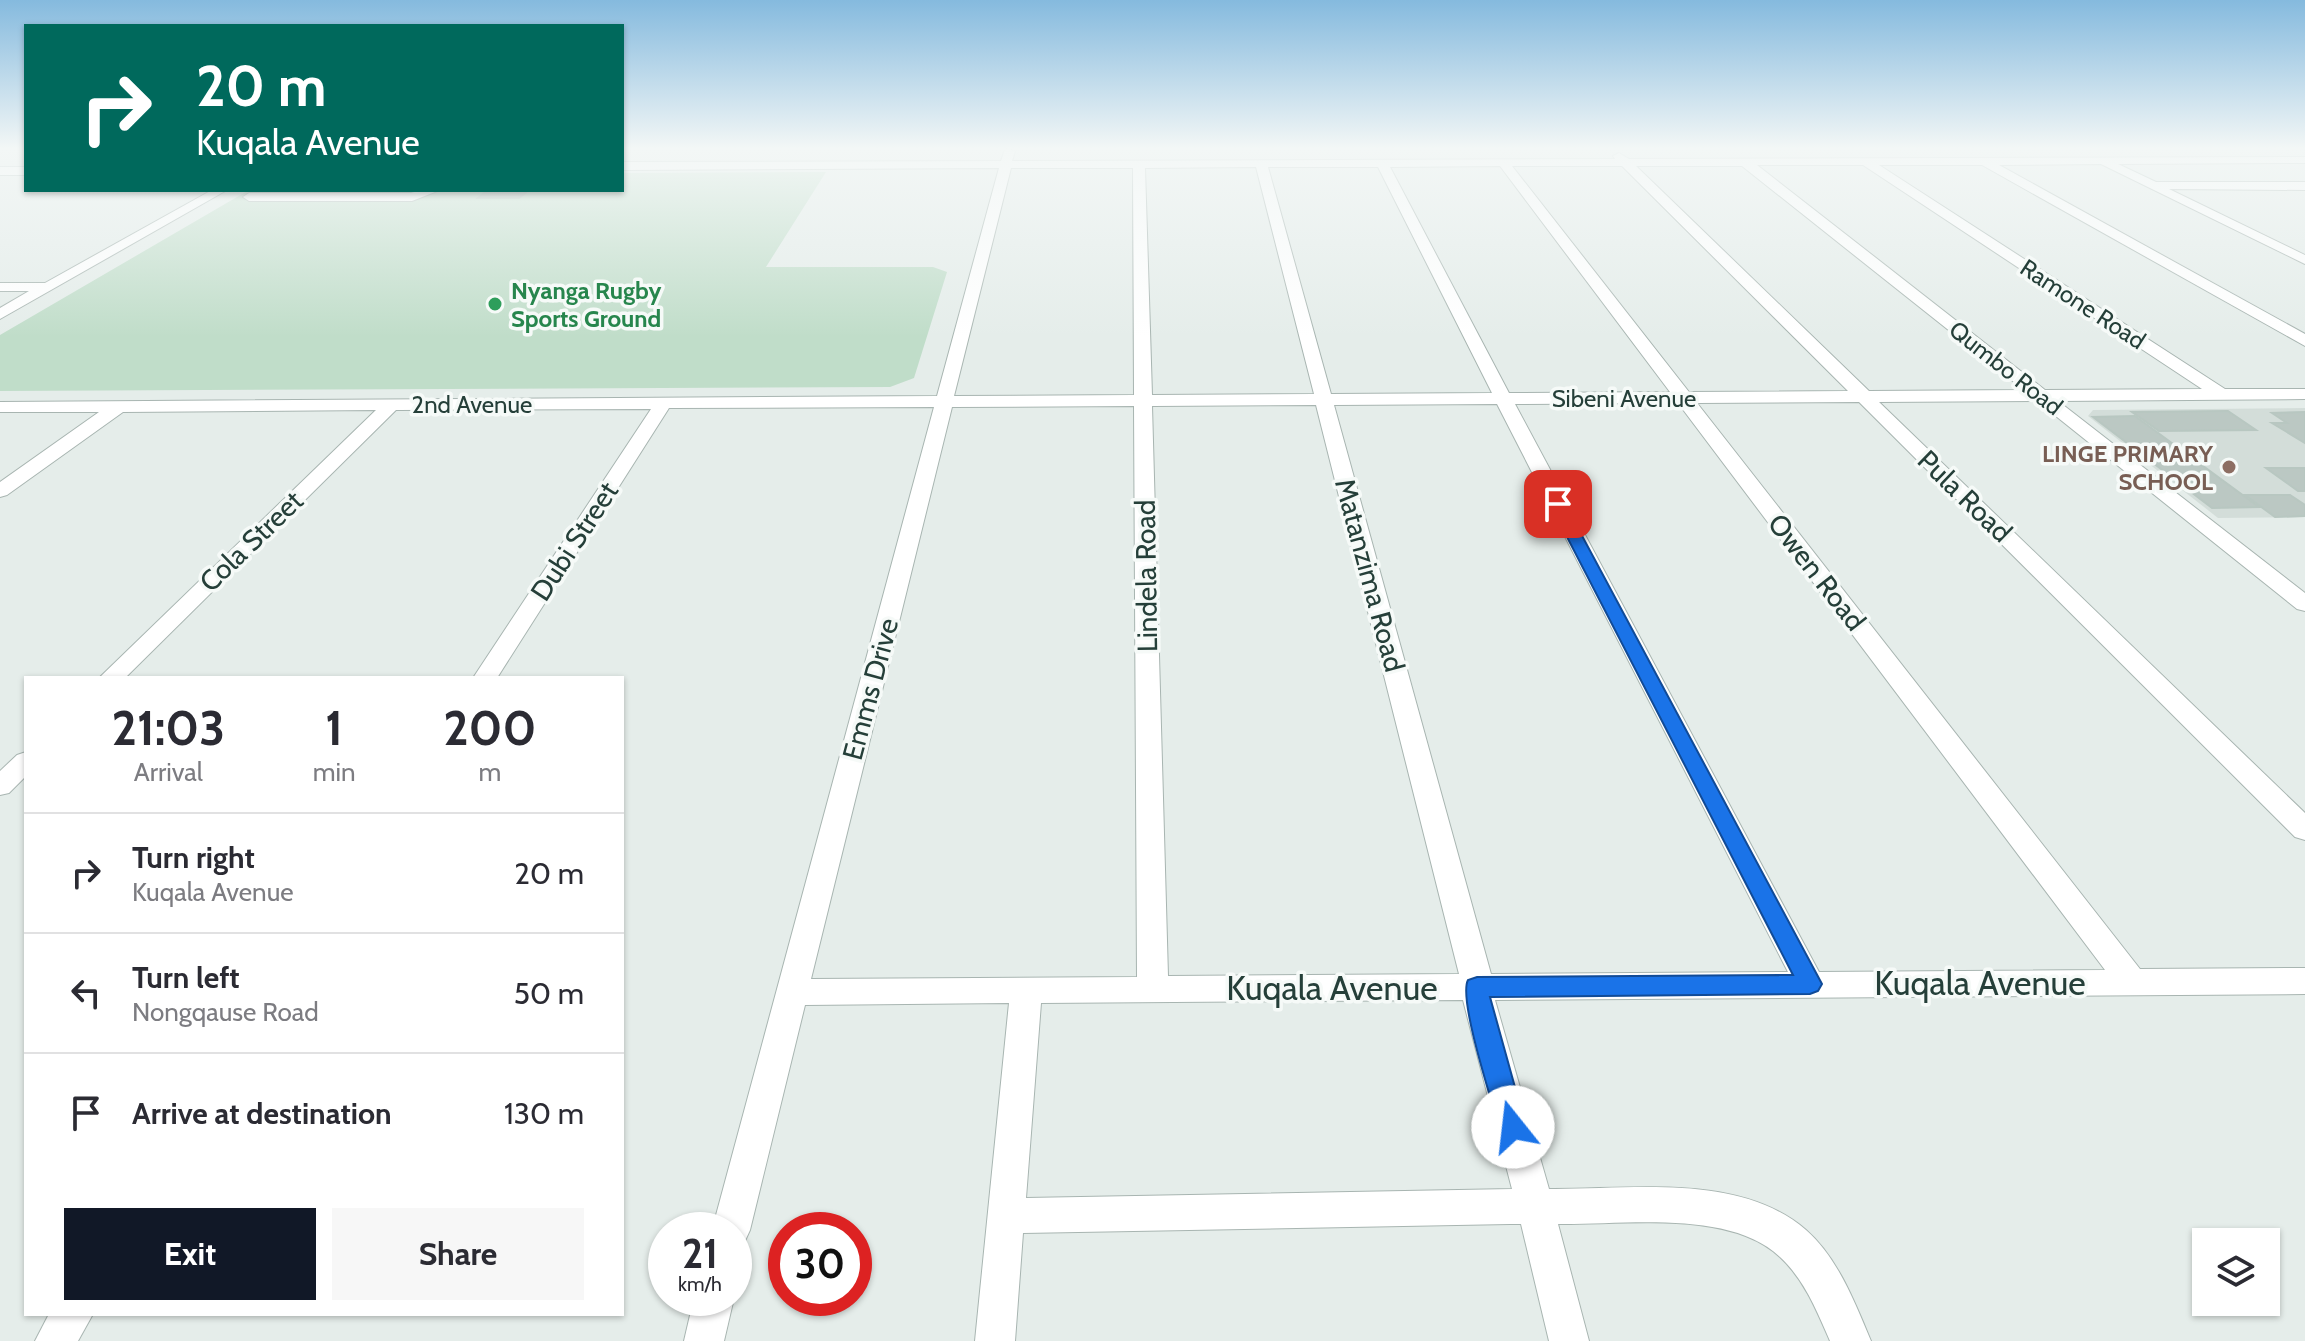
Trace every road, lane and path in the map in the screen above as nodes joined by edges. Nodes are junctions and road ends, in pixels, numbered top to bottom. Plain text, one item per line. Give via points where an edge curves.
1 (183, 212) edge
2 (993, 212) edge
3 (1140, 212) edge
4 (1274, 212) edge
5 (1407, 212) edge
6 (1541, 212) edge
7 (1676, 212) edge
8 (1808, 212) edge
9 (1942, 212) edge
10 (2074, 212) edge
11 (2208, 212) edge
12 (2305, 260) edge
13 (0, 287) edge
14 (49, 287) junction
15 (0, 314) edge
16 (2305, 341) edge
17 (2221, 394) junction
18 (2305, 394) edge
19 (2041, 396) junction
20 (1864, 397) junction
21 (1683, 398) junction
22 (1504, 399) junction
23 (1324, 400) junction
24 (1143, 401) junction
25 (944, 403) junction
26 (663, 404) junction
27 (391, 405) junction
28 (119, 406) junction
29 (0, 407) edge
30 (0, 491) edge
31 (2305, 604) edge
32 (113, 676) edge
33 (486, 676) edge
34 (24, 763) edge
35 (0, 786) edge
36 (2305, 830) edge
37 (2305, 981) edge
38 (2132, 982) junction
39 (1810, 984) junction
40 (1477, 987) junction
41 (1153, 989) junction
42 (1026, 990) junction
43 (791, 992) junction
44 (1535, 1206) junction
45 (736, 1212) edge
46 (1005, 1216) junction
47 (72, 1316) edge
48 (710, 1316) edge
49 (55, 1341) edge
50 (704, 1341) edge
51 (995, 1341) edge
52 (1569, 1341) edge
53 (1851, 1341) edge

1 - 14 street
2 - 25 street, Emms Drive
3 - 24 street, Lindela Road
4 - 23 street, Matanzima Road
5 - 22 street
6 - 21 street, Owen Road
7 - 20 street, Pula Road
8 - 19 street, Qumbo Road
9 - 17 street, Ramone Road
10 - 16 street
11 - 12 street
13 - 14 street
14 - 15 street
17 - 18 street, Sibeni Avenue
17 - 19 street, Sibeni Avenue
19 - 20 street, Sibeni Avenue
19 - 31 street, Qumbo Road
20 - 21 street, Sibeni Avenue
20 - 36 street, Pula Road
21 - 22 street, Sibeni Avenue
21 - 38 street, Owen Road
22 - 23 street, Sibeni Avenue
22 - 39 street
23 - 24 street, Sibeni Avenue
23 - 40 street, Matanzima Road
24 - 25 street, Sibeni Avenue
24 - 41 street, Lindela Road
25 - 26 street, 2nd Avenue
25 - 43 street, Emms Drive
26 - 27 street, 2nd Avenue
26 - 33 street, Dubi Street
27 - 28 street, 2nd Avenue
27 - 32 street, Cola Street
28 - 29 street, 2nd Avenue
28 - 30 street
34 - 35 street
37 - 38 street, Kuqala Avenue
38 - 39 street, Kuqala Avenue
39 - 40 street, Kuqala Avenue
40 - 41 street, Kuqala Avenue
40 - 44 street, Matanzima Road
41 - 42 street, Kuqala Avenue
42 - 43 street, Kuqala Avenue
42 - 46 street
43 - 45 street, Emms Drive
44 - 46 street
44 - 52 street, Matanzima Road
44 - 53 street via 1723,1210 1763,1224 1801,1249
46 - 51 street
47 - 49 street
48 - 50 street

